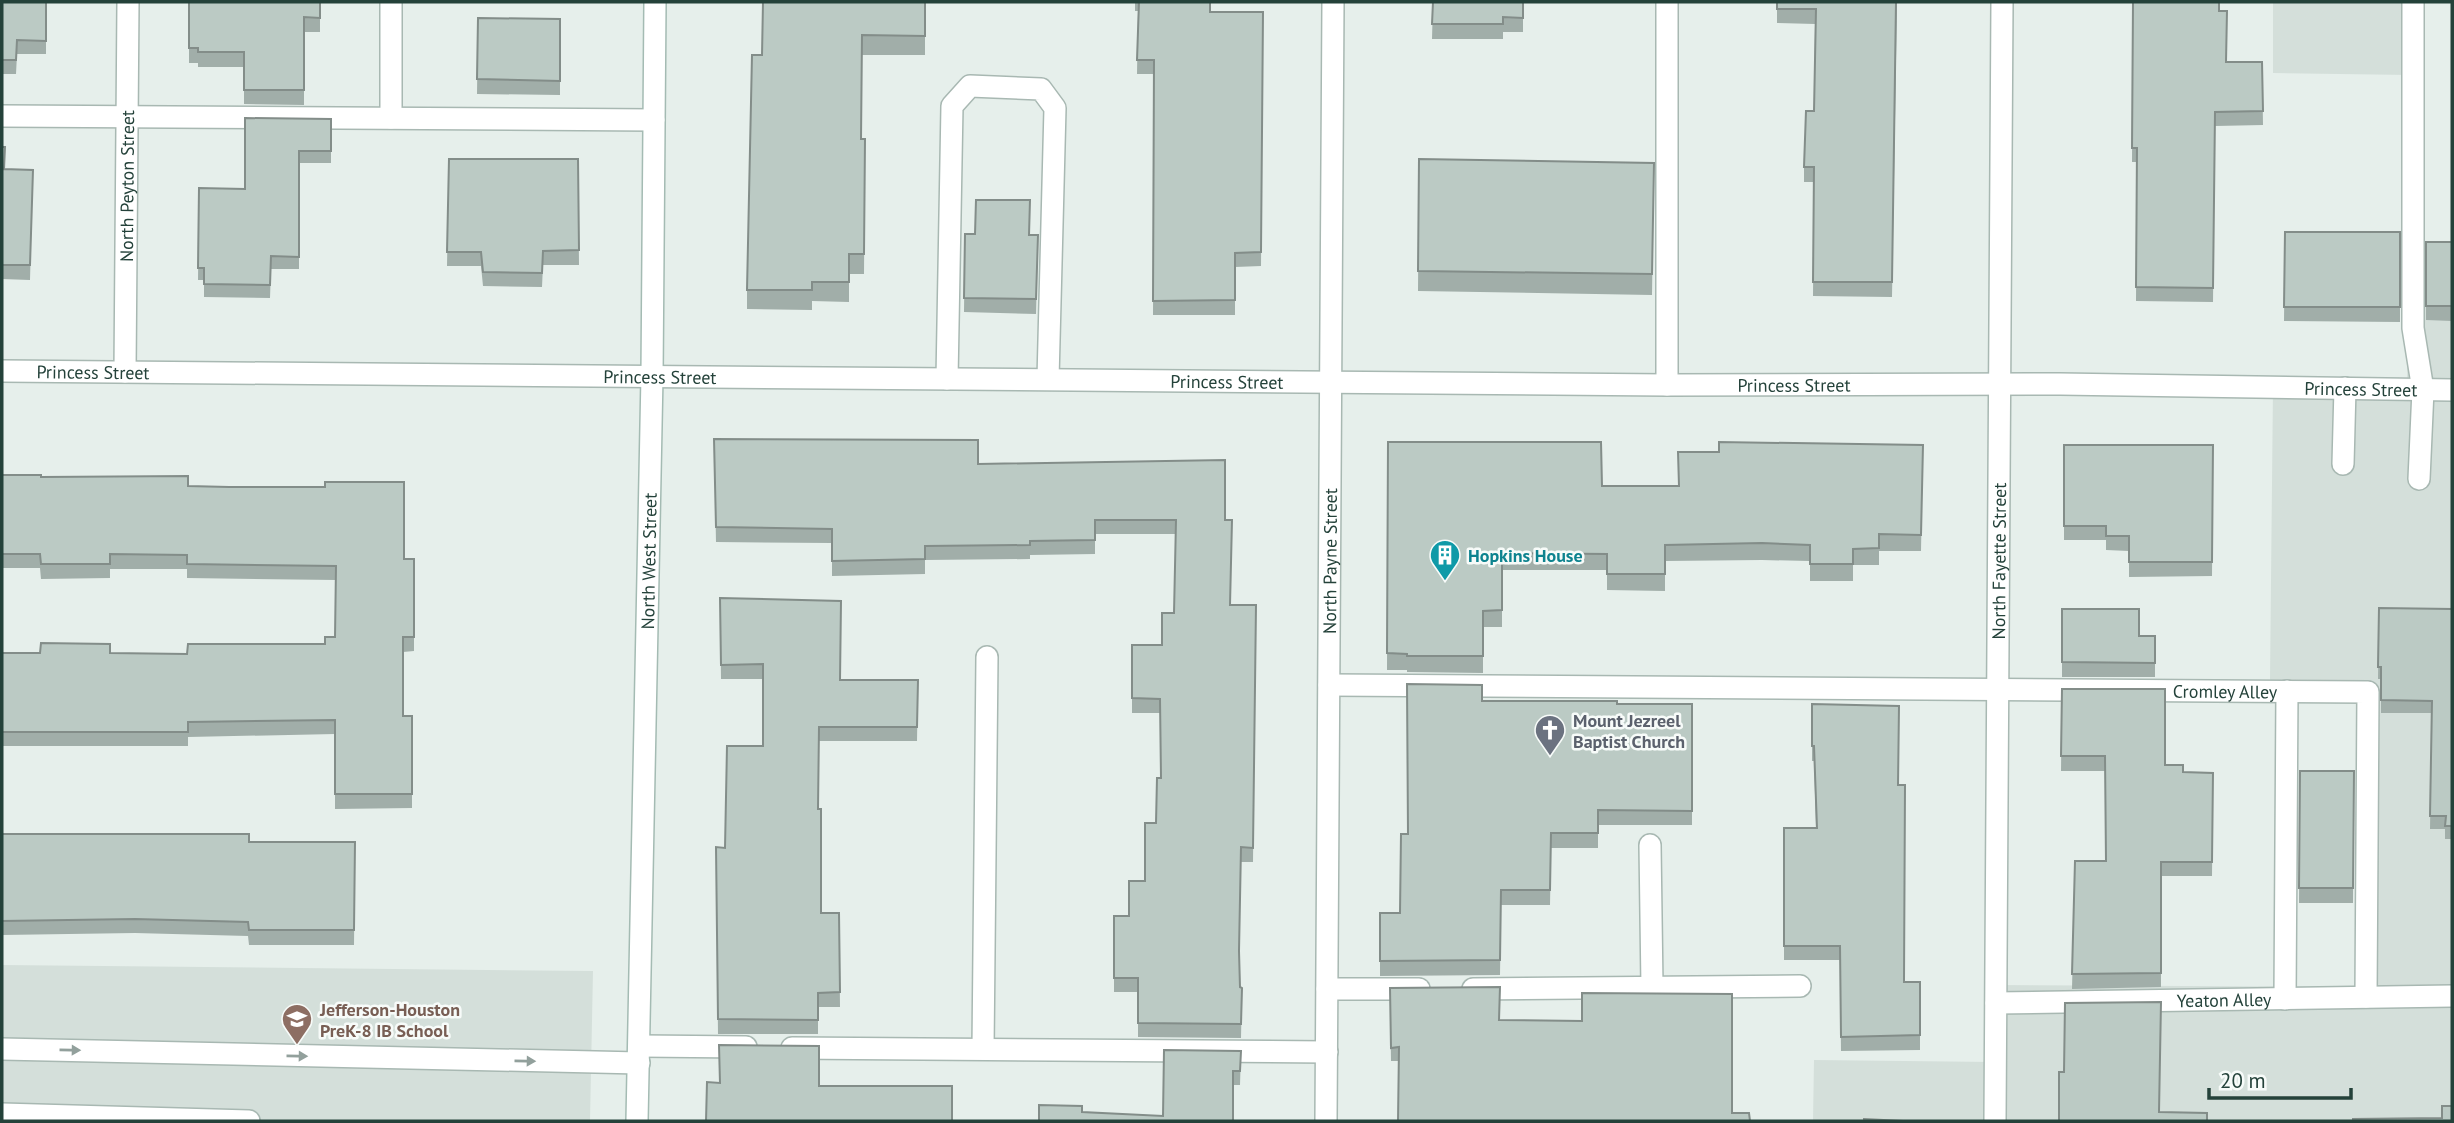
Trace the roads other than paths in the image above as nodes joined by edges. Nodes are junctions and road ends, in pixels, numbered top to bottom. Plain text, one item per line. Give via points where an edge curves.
1 (128, 2) edge
2 (391, 2) edge
3 (655, 2) edge
4 (1333, 2) edge
5 (1667, 2) edge
6 (2001, 2) edge
7 (2413, 2) edge
8 (127, 115) junction
9 (2, 116) edge
10 (391, 118) junction
11 (654, 120) junction
12 (2, 371) edge
13 (125, 372) junction
14 (652, 376) junction
15 (947, 379) junction
16 (1048, 379) junction
17 (1330, 382) junction
18 (2001, 384) junction
19 (1667, 385) junction
20 (2345, 388) junction
21 (2423, 390) junction
22 (2452, 390) edge
23 (2343, 464) dead end
24 (2419, 479) dead end
25 (987, 657) dead end
26 (1329, 685) junction
27 (1999, 688) junction
28 (2287, 691) junction
29 (1650, 845) dead end
30 (1800, 986) dead end
31 (1651, 987) junction
32 (1327, 989) junction
33 (2452, 996) edge
34 (2366, 997) junction
35 (2285, 999) junction
36 (1996, 1003) junction
37 (2, 1049) edge
38 (984, 1049) junction
39 (1326, 1052) junction
40 (639, 1055) junction
41 (2, 1114) edge
42 (249, 1121) edge
43 (637, 1121) edge
44 (1326, 1121) edge
45 (1995, 1121) edge

1 - 8 street, North Peyton Street
2 - 10 street
3 - 11 street, North West Street
4 - 17 street, North Payne Street
5 - 19 street
6 - 18 street, North Fayette Street
7 - 21 street via 2413,328
8 - 9 street
8 - 10 street
8 - 13 street, North Peyton Street
10 - 11 street
11 - 14 street, North West Street
12 - 13 street, Princess Street
13 - 14 street, Princess Street
14 - 15 street, Princess Street
14 - 40 street, North West Street
15 - 16 street, Princess Street
15 - 16 street via 952,106 970,86 1041,89 1055,108
16 - 17 street, Princess Street
17 - 19 street, Princess Street
17 - 26 street, North Payne Street
18 - 19 street, Princess Street
18 - 20 street, Princess Street
18 - 27 street, North Fayette Street
20 - 21 street, Princess Street
20 - 23 street
21 - 22 street, Princess Street
21 - 24 street
25 - 38 street
26 - 27 street, Cromley Alley
26 - 32 street, North Payne Street
27 - 28 street, Cromley Alley
27 - 36 street, North Fayette Street
28 - 34 street, Cromley Alley via 2368,692
28 - 35 street
29 - 31 street
30 - 31 street
31 - 32 street
32 - 39 street, North Payne Street
33 - 34 street, Yeaton Alley
34 - 35 street, Yeaton Alley
35 - 36 street, Yeaton Alley
36 - 45 street, North Fayette Street
37 -> 40 street
38 - 39 street
38 - 40 street
39 - 44 street, North Payne Street
40 - 43 street, North West Street
41 - 42 street

